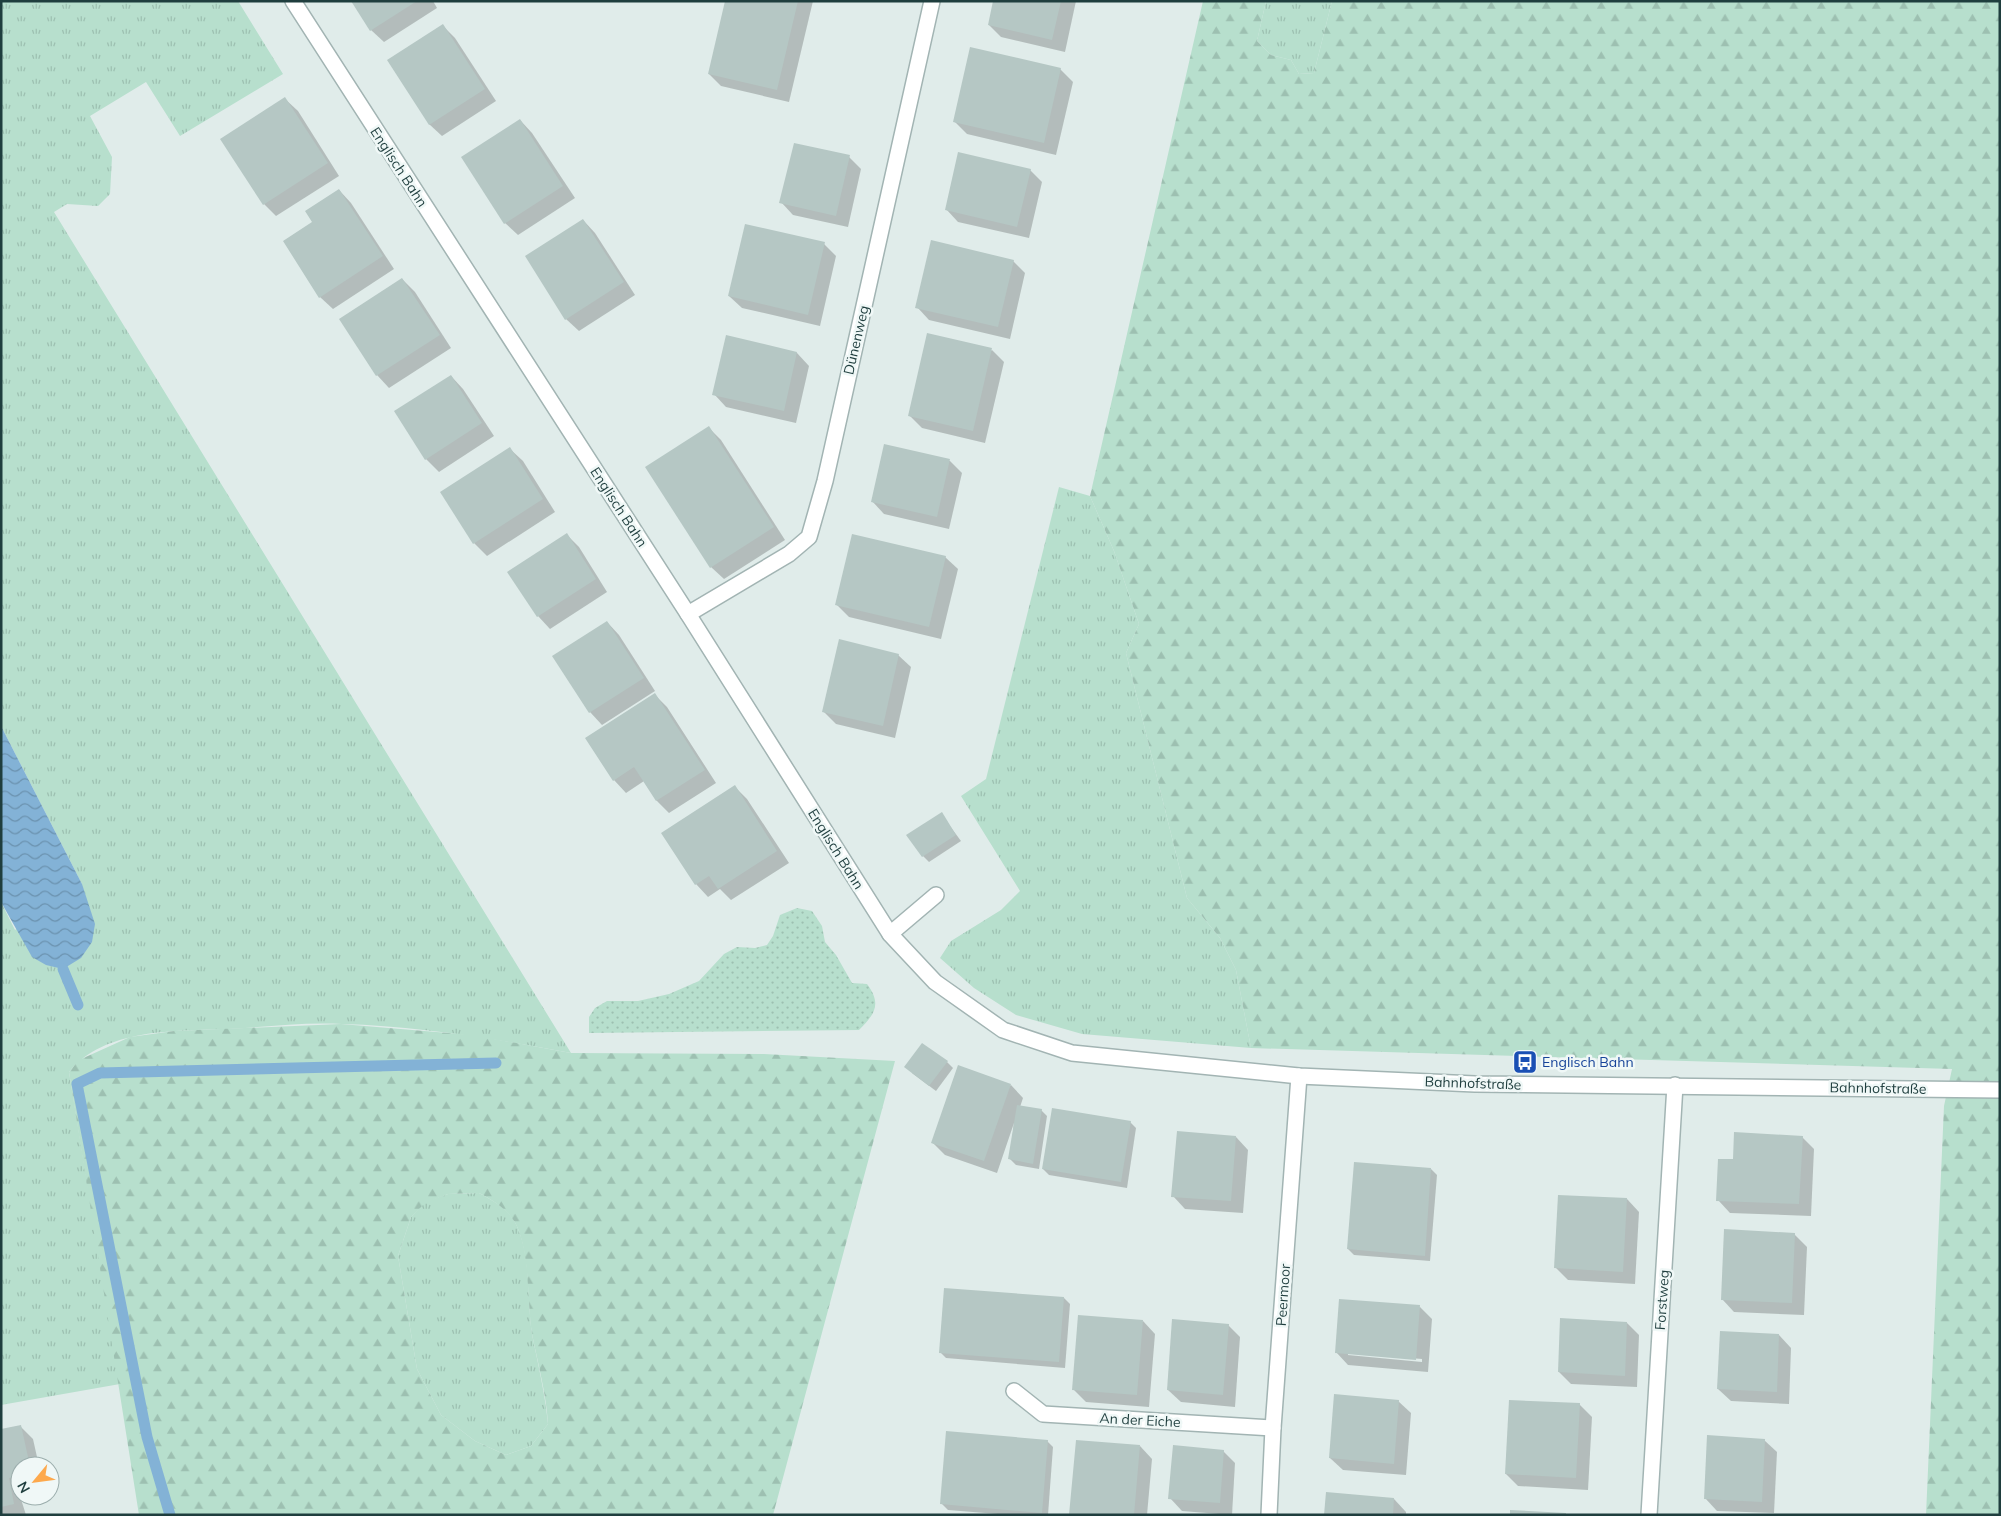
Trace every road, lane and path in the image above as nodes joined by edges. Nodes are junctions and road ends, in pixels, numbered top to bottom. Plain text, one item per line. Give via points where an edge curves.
1 (293, 1) edge
2 (932, 1) edge
3 (688, 614) junction
4 (936, 895) dead end
5 (890, 934) junction
6 (960, 1001) joint
7 (1299, 1076) junction
8 (1676, 1085) junction
9 (2000, 1090) edge
10 (1014, 1391) dead end
11 (1273, 1428) junction
12 (1269, 1515) edge
13 (1649, 1515) edge

1 - 3 street, Englisch Bahn
2 - 3 street, Dünenweg via 825,481 809,537 789,554
3 - 5 street, Englisch Bahn
4 - 5 street
5 - 6 street, Englisch Bahn via 935,982
6 - 7 street, Bahnhofstraße via 1003,1030 1072,1053
7 - 8 street, Bahnhofstraße via 1475,1084
7 - 11 street, Peermoor
8 - 9 street, Bahnhofstraße
8 - 13 street, Forstweg
10 - 11 street, An der Eiche via 1043,1414
11 - 12 street, Peermoor

